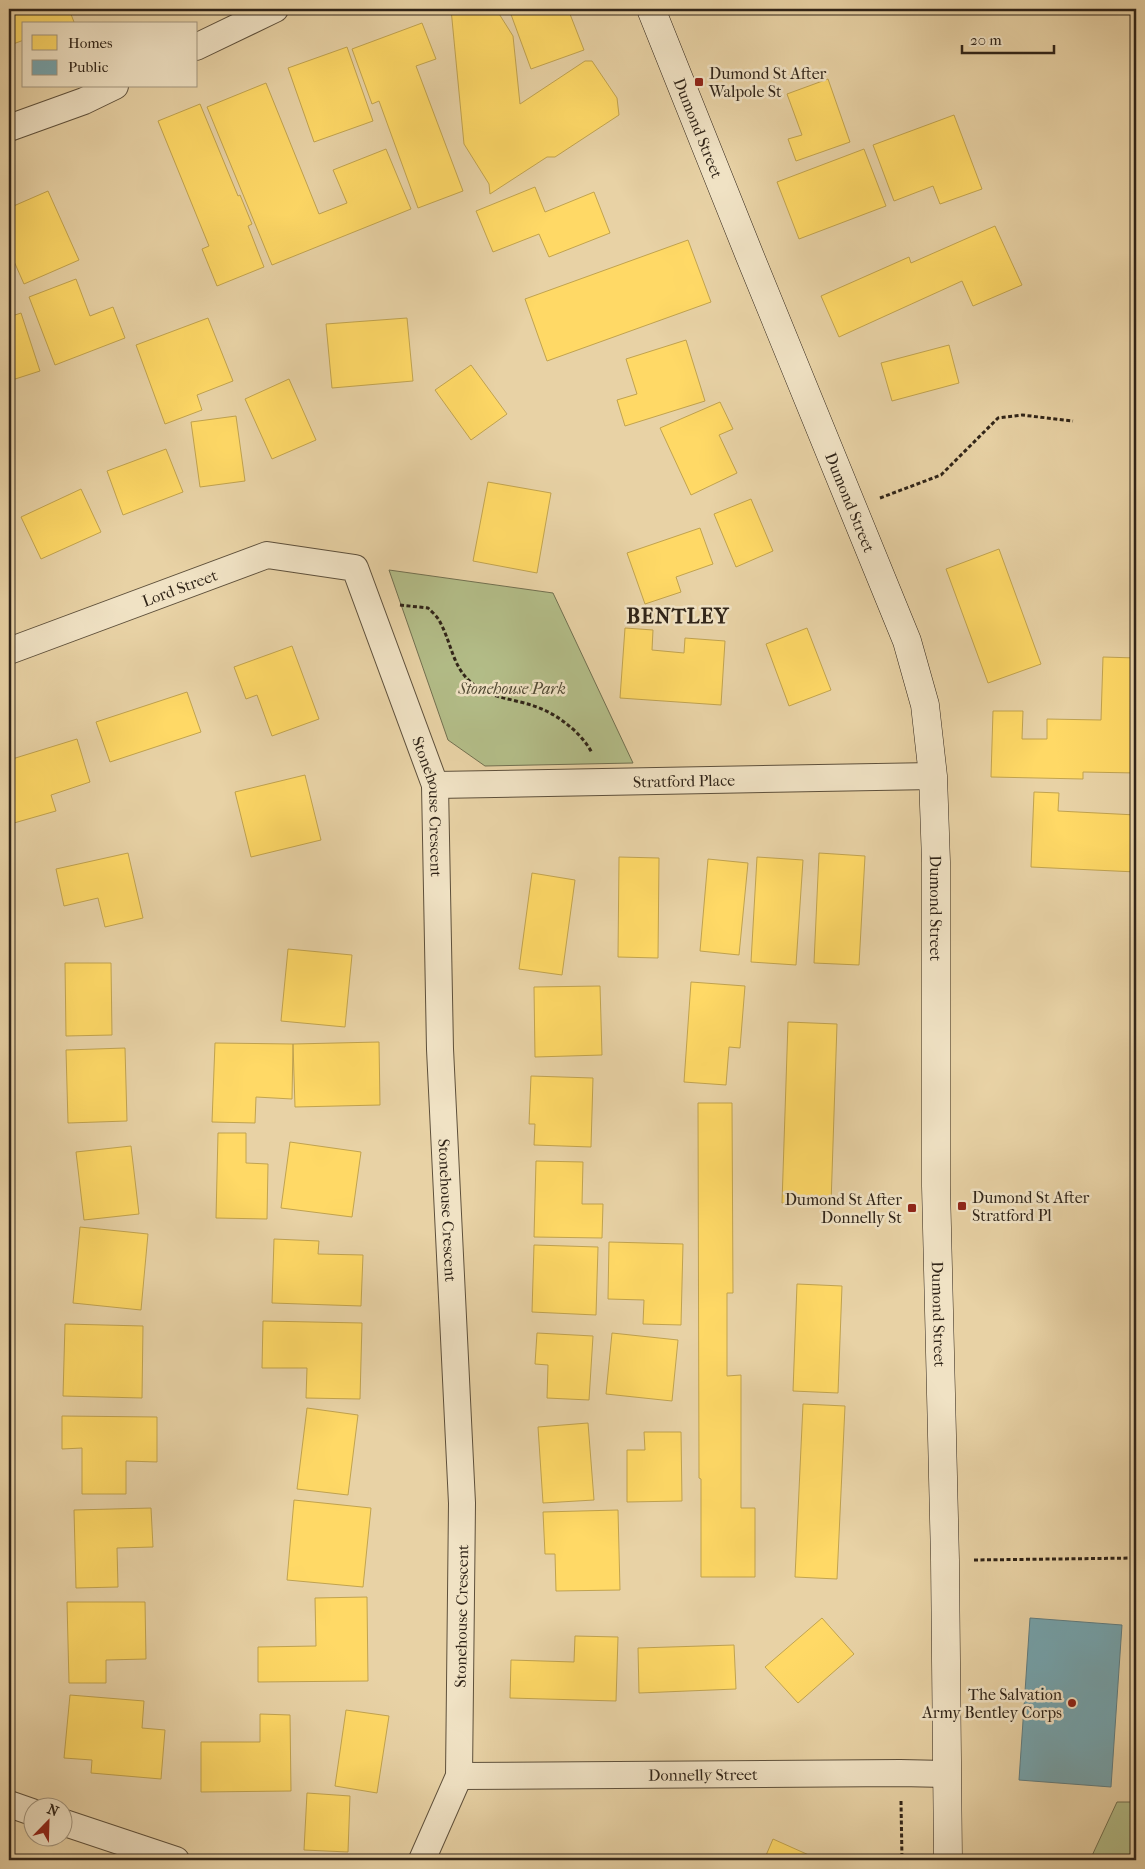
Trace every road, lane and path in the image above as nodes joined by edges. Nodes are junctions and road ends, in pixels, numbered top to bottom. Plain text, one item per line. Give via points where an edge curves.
1 (276, 9) edge
2 (651, 9) edge
3 (198, 46) edge
4 (111, 88) edge
5 (9, 128) edge
6 (1073, 422) dead end
7 (852, 508) junction
8 (355, 568) joint
9 (371, 610) junction
10 (9, 651) edge
11 (594, 757) dead end
12 (933, 776) junction
13 (435, 785) junction
14 (1136, 1558) edge
15 (945, 1560) junction
16 (946, 1774) junction
17 (459, 1776) junction
18 (901, 1797) dead end
19 (9, 1804) edge
20 (22, 1809) edge
21 (72, 1825) edge
22 (176, 1860) edge
23 (422, 1860) edge
24 (902, 1860) edge
25 (948, 1860) edge

1 - 3 street
2 - 7 street, Dumond Street
4 - 5 street via 84,102
6 - 7 path via 1022,415 998,418 941,475
7 - 12 street, Dumond Street via 906,641 925,705
8 - 9 street, Stonehouse Crescent
8 - 10 street, Lord Street via 267,555
9 - 11 path via 386,605 428,608 440,621 463,676 493,695 551,712 579,735
9 - 13 street, Stonehouse Crescent
12 - 13 street, Stratford Place
12 - 15 street, Dumond Street via 936,1186
13 - 17 street, Stonehouse Crescent via 440,1048 462,1503
14 - 15 path
15 - 16 street, Dumond Street
16 - 17 street, Donnelly Street
16 - 25 street, Dumond Street
17 - 23 street, Stonehouse Crescent
18 - 24 path
19 - 20 street
21 - 22 street

